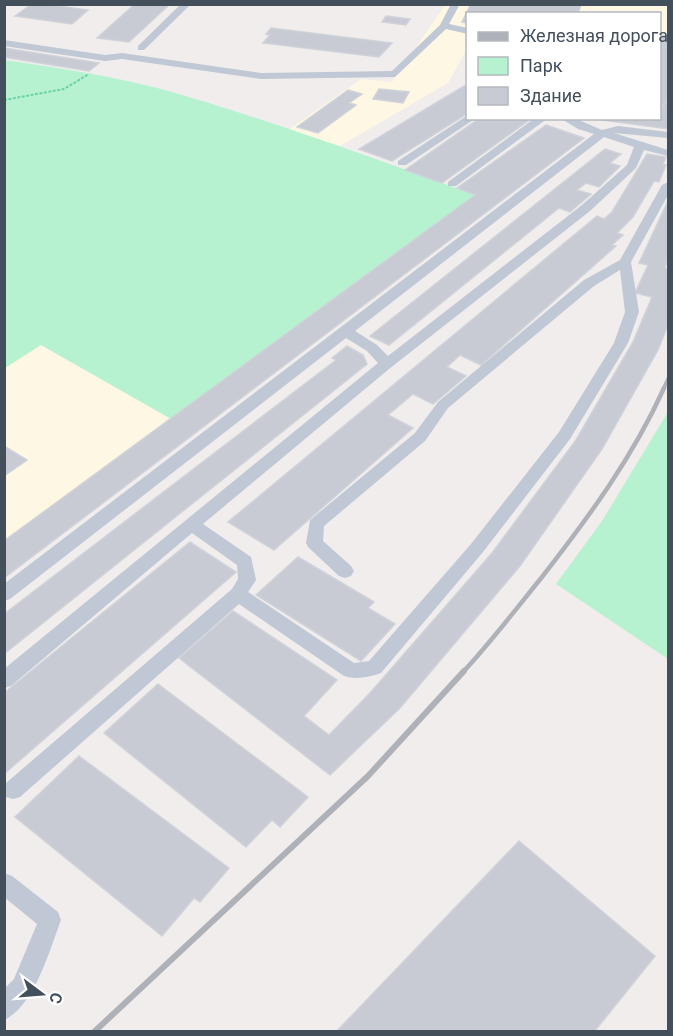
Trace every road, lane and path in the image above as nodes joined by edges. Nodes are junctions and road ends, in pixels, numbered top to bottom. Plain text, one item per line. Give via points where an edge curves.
1 (187, 4) edge
2 (456, 4) edge
3 (444, 26) junction
4 (466, 31) edge
5 (4, 43) edge
6 (141, 48) dead end
7 (118, 57) junction
8 (4, 100) edge
9 (466, 120) edge
10 (540, 120) edge
11 (571, 120) edge
12 (603, 133) junction
13 (669, 135) edge
14 (640, 145) junction
15 (669, 153) edge
16 (402, 163) dead end
17 (452, 184) dead end
18 (669, 185) edge
19 (625, 262) junction
20 (345, 331) junction
21 (387, 364) junction
22 (191, 524) junction
23 (345, 571) dead end
24 (4, 594) edge
25 (238, 594) junction
26 (4, 680) edge
27 (13, 790) dead end
28 (4, 883) edge
29 (4, 1008) edge

1 - 6 lane
2 - 3 lane
3 - 4 lane
3 - 7 lane via 395,74 261,76
5 - 7 lane
7 - 8 path via 64,89
9 - 16 lane
10 - 17 lane
11 - 12 lane
12 - 13 lane via 618,129
12 - 14 lane
12 - 20 lane
14 - 15 lane
14 - 21 lane via 632,166 586,208
18 - 19 lane
19 - 23 lane via 589,283 443,405 420,436 316,524 314,543
19 - 25 lane via 632,312 621,343 565,435 477,548 374,668 351,671
20 - 21 lane via 372,348
20 - 24 lane
21 - 22 lane
22 - 25 lane via 244,562 246,580
22 - 26 lane
25 - 27 lane
28 - 29 lane via 50,920 22,987

